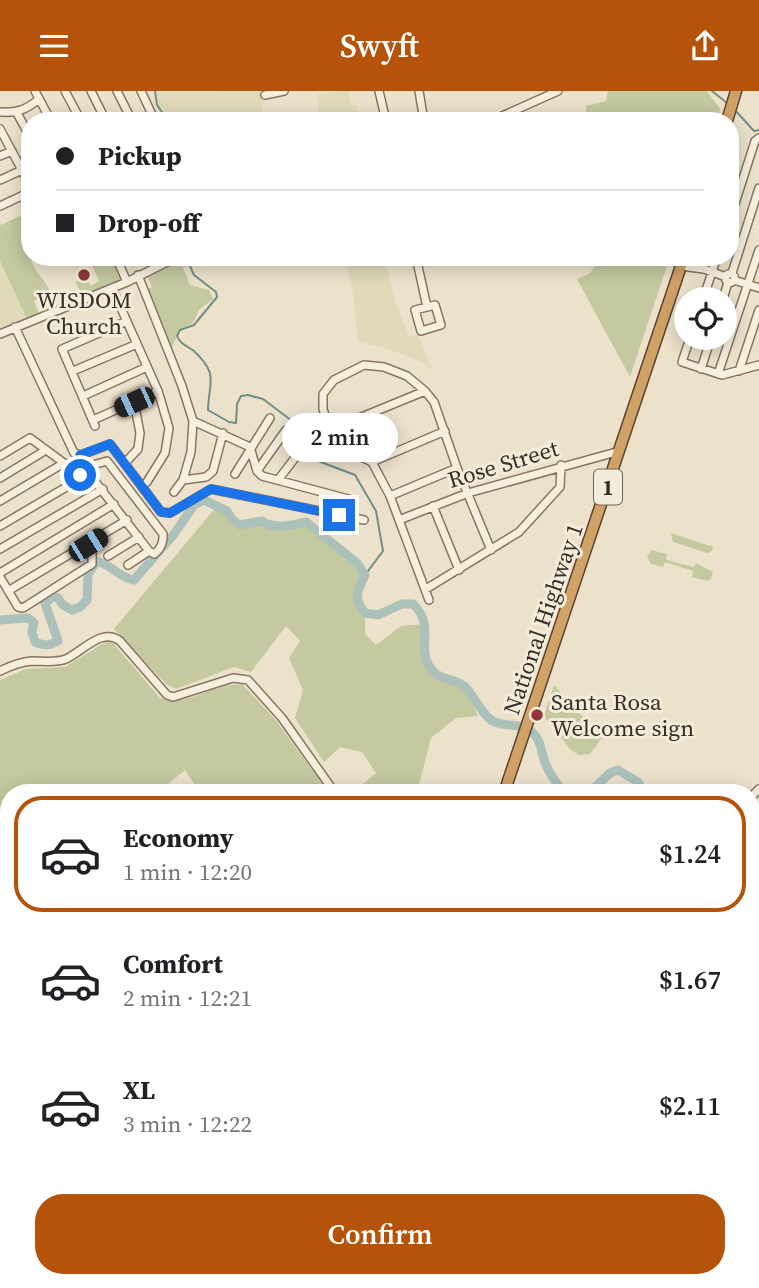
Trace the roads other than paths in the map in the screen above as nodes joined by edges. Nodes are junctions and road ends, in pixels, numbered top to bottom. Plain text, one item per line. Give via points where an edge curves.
1 (35, 91) edge
2 (65, 91) edge
3 (91, 91) edge
4 (117, 91) edge
5 (141, 91) edge
6 (284, 91) edge
7 (379, 91) edge
8 (419, 91) edge
9 (558, 91) edge
10 (270, 93) edge
11 (735, 95) edge
12 (39, 99) junction
13 (0, 112) edge
14 (46, 112) edge
15 (76, 112) edge
16 (102, 112) edge
17 (128, 112) edge
18 (151, 112) edge
19 (384, 112) edge
20 (422, 112) edge
21 (511, 112) edge
22 (730, 112) edge
23 (17, 113) junction
24 (21, 120) edge
25 (1, 131) edge
26 (759, 138) edge
27 (12, 151) junction
28 (0, 156) edge
29 (759, 157) edge
30 (749, 161) junction
31 (21, 168) edge
32 (21, 170) edge
33 (0, 180) edge
34 (759, 188) edge
35 (739, 192) edge
36 (21, 196) edge
37 (0, 206) edge
38 (739, 250) edge
39 (759, 250) edge
40 (120, 266) edge
41 (158, 266) edge
42 (418, 266) edge
43 (681, 266) edge
44 (696, 266) edge
45 (715, 266) edge
46 (734, 266) edge
47 (713, 272) junction
48 (138, 275) junction
49 (730, 278) junction
50 (127, 282) junction
51 (748, 285) junction
52 (707, 287) edge
53 (727, 287) edge
54 (111, 288) junction
55 (759, 288) edge
56 (426, 307) dead end
57 (759, 310) edge
58 (127, 321) junction
59 (15, 327) junction
60 (0, 334) edge
61 (137, 344) junction
62 (686, 350) edge
63 (707, 350) edge
64 (759, 365) edge
65 (147, 367) junction
66 (701, 369) junction
67 (740, 371) junction
68 (73, 372) junction
69 (718, 374) junction
70 (158, 391) junction
71 (425, 391) junction
72 (83, 396) junction
73 (134, 402) junction
74 (270, 418) dead end
75 (193, 421) junction
76 (330, 430) junction
77 (286, 431) dead end
78 (445, 431) junction
79 (223, 433) junction
80 (250, 447) junction
81 (46, 450) junction
82 (301, 450) dead end
83 (620, 450) junction
84 (77, 454) junction
85 (0, 456) edge
86 (372, 462) junction
87 (64, 463) junction
88 (125, 463) junction
89 (561, 465) junction
90 (457, 468) junction
91 (82, 469) junction
92 (257, 471) junction
93 (234, 474) dead end
94 (0, 478) edge
95 (183, 480) junction
96 (278, 480) junction
97 (147, 482) dead end
98 (103, 489) junction
99 (174, 492) dead end
100 (468, 493) junction
101 (390, 496) junction
102 (352, 500) dead end
103 (0, 501) edge
104 (114, 504) junction
105 (433, 506) junction
106 (127, 520) junction
107 (364, 520) dead end
108 (399, 520) junction
109 (0, 526) edge
110 (139, 537) junction
111 (88, 545) junction
112 (0, 549) edge
113 (491, 550) junction
114 (149, 551) junction
115 (108, 555) dead end
116 (128, 565) dead end
117 (459, 570) junction
118 (0, 575) edge
119 (426, 589) junction
120 (8, 591) junction
121 (429, 600) dead end
122 (0, 671) edge
123 (331, 784) edge
124 (507, 784) edge

1 - 12 street
2 - 15 street
3 - 16 street
4 - 17 street
5 - 18 street
6 - 10 street
7 - 19 street
8 - 20 street
9 - 21 street
11 - 22 highway
12 - 14 street
12 - 23 street
13 - 23 street
23 - 24 street
25 - 27 street
26 - 30 street
27 - 28 street
27 - 31 street
29 - 30 street
30 - 35 street
32 - 33 street
34 - 38 street
36 - 37 street
39 - 51 street
40 - 50 street
41 - 48 street
42 - 56 street
43 - 83 highway, National Highway 1 / 1
44 - 47 street
45 - 47 street
46 - 49 street
47 - 49 street
47 - 52 street
48 - 50 street
48 - 75 street
49 - 51 street
49 - 53 street
50 - 54 street
51 - 55 street
51 - 69 street
54 - 58 street
54 - 59 street
57 - 67 street
58 - 61 street
58 - 68 street via 62,349
59 - 60 street
59 - 84 street
61 - 65 street
61 - 68 street
62 - 66 street via 682,362
63 - 66 street
64 - 67 street
65 - 70 street
65 - 72 street
66 - 69 street
67 - 69 street
68 - 72 street
70 - 73 street
70 - 97 street via 169,428 165,453
71 - 76 street
71 - 76 street via 407,376 364,365 334,380 323,394
71 - 78 street
72 - 73 street via 94,423
73 - 88 street via 138,449
74 - 80 street
75 - 79 street
75 - 95 street
76 - 86 street via 343,448
77 - 92 street
78 - 86 street
78 - 90 street
79 - 80 street
79 - 95 street via 213,471
80 - 92 street
80 - 93 street
81 - 85 street via 30,438
81 - 87 street
81 - 94 street
82 - 96 street
83 - 89 street, Rose Street
83 - 124 highway, National Highway 1 / 1
84 - 88 street via 110,444
84 - 91 street
86 - 101 street
87 - 91 street
87 - 103 street
88 - 107 street via 165,513 211,489
89 - 100 street, Rose Street
89 - 113 street via 559,487 519,532
90 - 100 street
90 - 101 street
91 - 98 street
91 - 109 street via 80,479
91 - 114 street via 107,461 163,534 157,552
92 - 96 street
95 - 99 street
96 - 102 street
98 - 104 street
98 - 112 street
100 - 105 street, Rose Street
100 - 113 street
101 - 108 street
104 - 106 street
104 - 118 street
105 - 108 street, Rose Street
105 - 117 street
106 - 110 street
106 - 111 street
108 - 119 street
110 - 114 street
110 - 115 street
111 - 120 street
111 - 120 street via 92,563 23,608
113 - 117 street
114 - 116 street
117 - 119 street
118 - 120 street
119 - 121 street
122 - 123 street via 24,662 57,662 110,636 120,641 167,695 178,697 233,678 248,680

